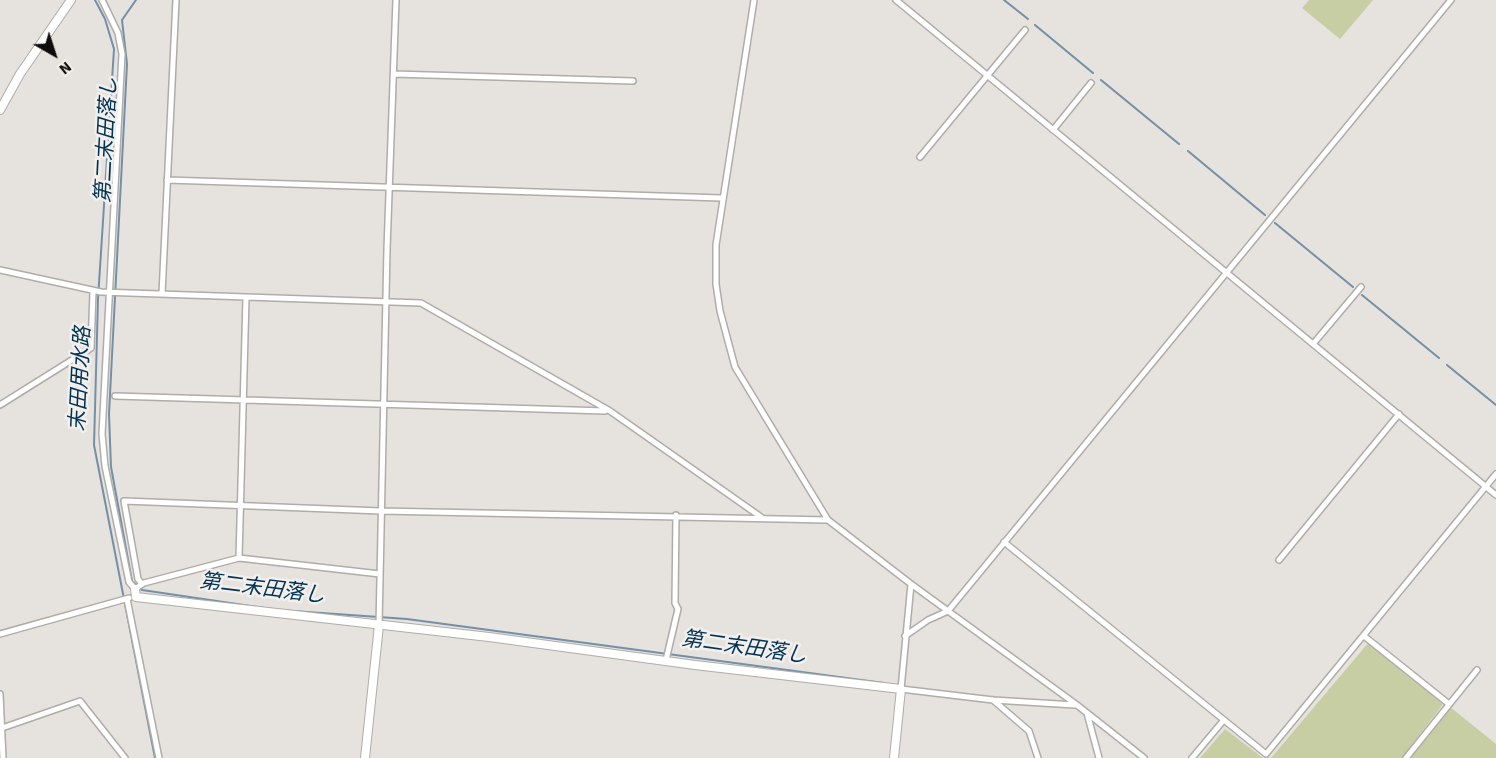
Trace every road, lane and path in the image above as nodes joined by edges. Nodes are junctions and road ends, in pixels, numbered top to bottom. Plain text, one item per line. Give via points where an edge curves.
1 (71, 0) edge
2 (102, 0) edge
3 (176, 0) edge
4 (396, 0) edge
5 (754, 0) edge
6 (896, 0) edge
7 (1451, 0) edge
8 (1025, 30) dead end
9 (394, 74) junction
10 (987, 75) junction
11 (633, 81) dead end
12 (1091, 83) dead end
13 (0, 110) edge
14 (1053, 130) junction
15 (920, 156) dead end
16 (166, 180) junction
17 (390, 188) junction
18 (722, 198) junction
19 (0, 270) edge
20 (1226, 272) junction
21 (1361, 287) dead end
22 (93, 292) junction
23 (110, 292) junction
24 (162, 294) junction
25 (246, 298) junction
26 (387, 301) junction
27 (1313, 344) junction
28 (115, 396) dead end
29 (244, 400) junction
30 (384, 404) junction
31 (0, 405) edge
32 (610, 411) junction
33 (1399, 414) junction
34 (1496, 474) edge
35 (1486, 486) junction
36 (1496, 495) edge
37 (240, 504) junction
38 (381, 511) junction
39 (676, 515) junction
40 (761, 517) junction
41 (828, 520) junction
42 (1004, 542) junction
43 (239, 558) junction
44 (1279, 560) dead end
45 (380, 574) junction
46 (911, 584) junction
47 (138, 590) junction
48 (127, 599) junction
49 (948, 611) junction
50 (379, 625) junction
51 (0, 634) edge
52 (906, 636) junction
53 (1364, 636) junction
54 (666, 660) junction
55 (1478, 670) dead end
56 (901, 689) junction
57 (0, 694) edge
58 (993, 700) junction
59 (1449, 704) junction
60 (1077, 705) junction
61 (1086, 712) junction
62 (1223, 721) junction
63 (2, 728) junction
64 (3, 758) edge
65 (125, 758) edge
66 (159, 758) edge
67 (365, 758) edge
68 (894, 758) edge
69 (1038, 758) edge
70 (1099, 758) edge
71 (1144, 758) edge
72 (1192, 758) edge
73 (1406, 758) edge

1 - 13 street
2 - 23 street via 118,33 122,54
3 - 16 street
4 - 9 street
5 - 18 street
6 - 10 street
7 - 20 street
8 - 10 street
9 - 11 street
9 - 17 street
10 - 14 street
10 - 15 street
12 - 14 street
14 - 20 street
16 - 17 street
16 - 24 street
17 - 18 street
17 - 26 street
18 - 41 street via 716,285 735,367
19 - 22 street
20 - 27 street
20 - 42 street
21 - 27 street
22 - 23 street
22 - 31 street via 91,348
23 - 24 street
23 - 47 street via 102,434 105,466 129,582
24 - 25 street
25 - 26 street
25 - 29 street
26 - 30 street
26 - 32 street via 422,303
27 - 33 street
28 - 29 street
29 - 30 street
29 - 37 street
30 - 32 street
30 - 38 street
32 - 40 street
33 - 35 street
33 - 44 street
34 - 35 street
35 - 36 street
35 - 53 street
37 - 38 street
37 - 43 street
37 - 47 street via 124,501
38 - 39 street
38 - 45 street
39 - 40 street
39 - 54 street via 678,609
40 - 41 street
41 - 46 street
42 - 49 street
42 - 62 street
43 - 45 street
43 - 47 street
45 - 50 street
46 - 49 street
46 - 52 street
47 - 48 street
47 - 50 street
48 - 51 street
48 - 66 street
49 - 52 street
49 - 60 street
50 - 54 street
50 - 67 street
52 - 56 street
53 - 59 street
53 - 62 street via 1266,754
54 - 56 street
55 - 59 street
56 - 58 street
56 - 68 street
57 - 63 street
58 - 60 street
58 - 69 street via 1029,731
59 - 73 street
60 - 61 street
61 - 70 street
61 - 71 street
62 - 72 street
63 - 64 street
63 - 65 street via 80,701

